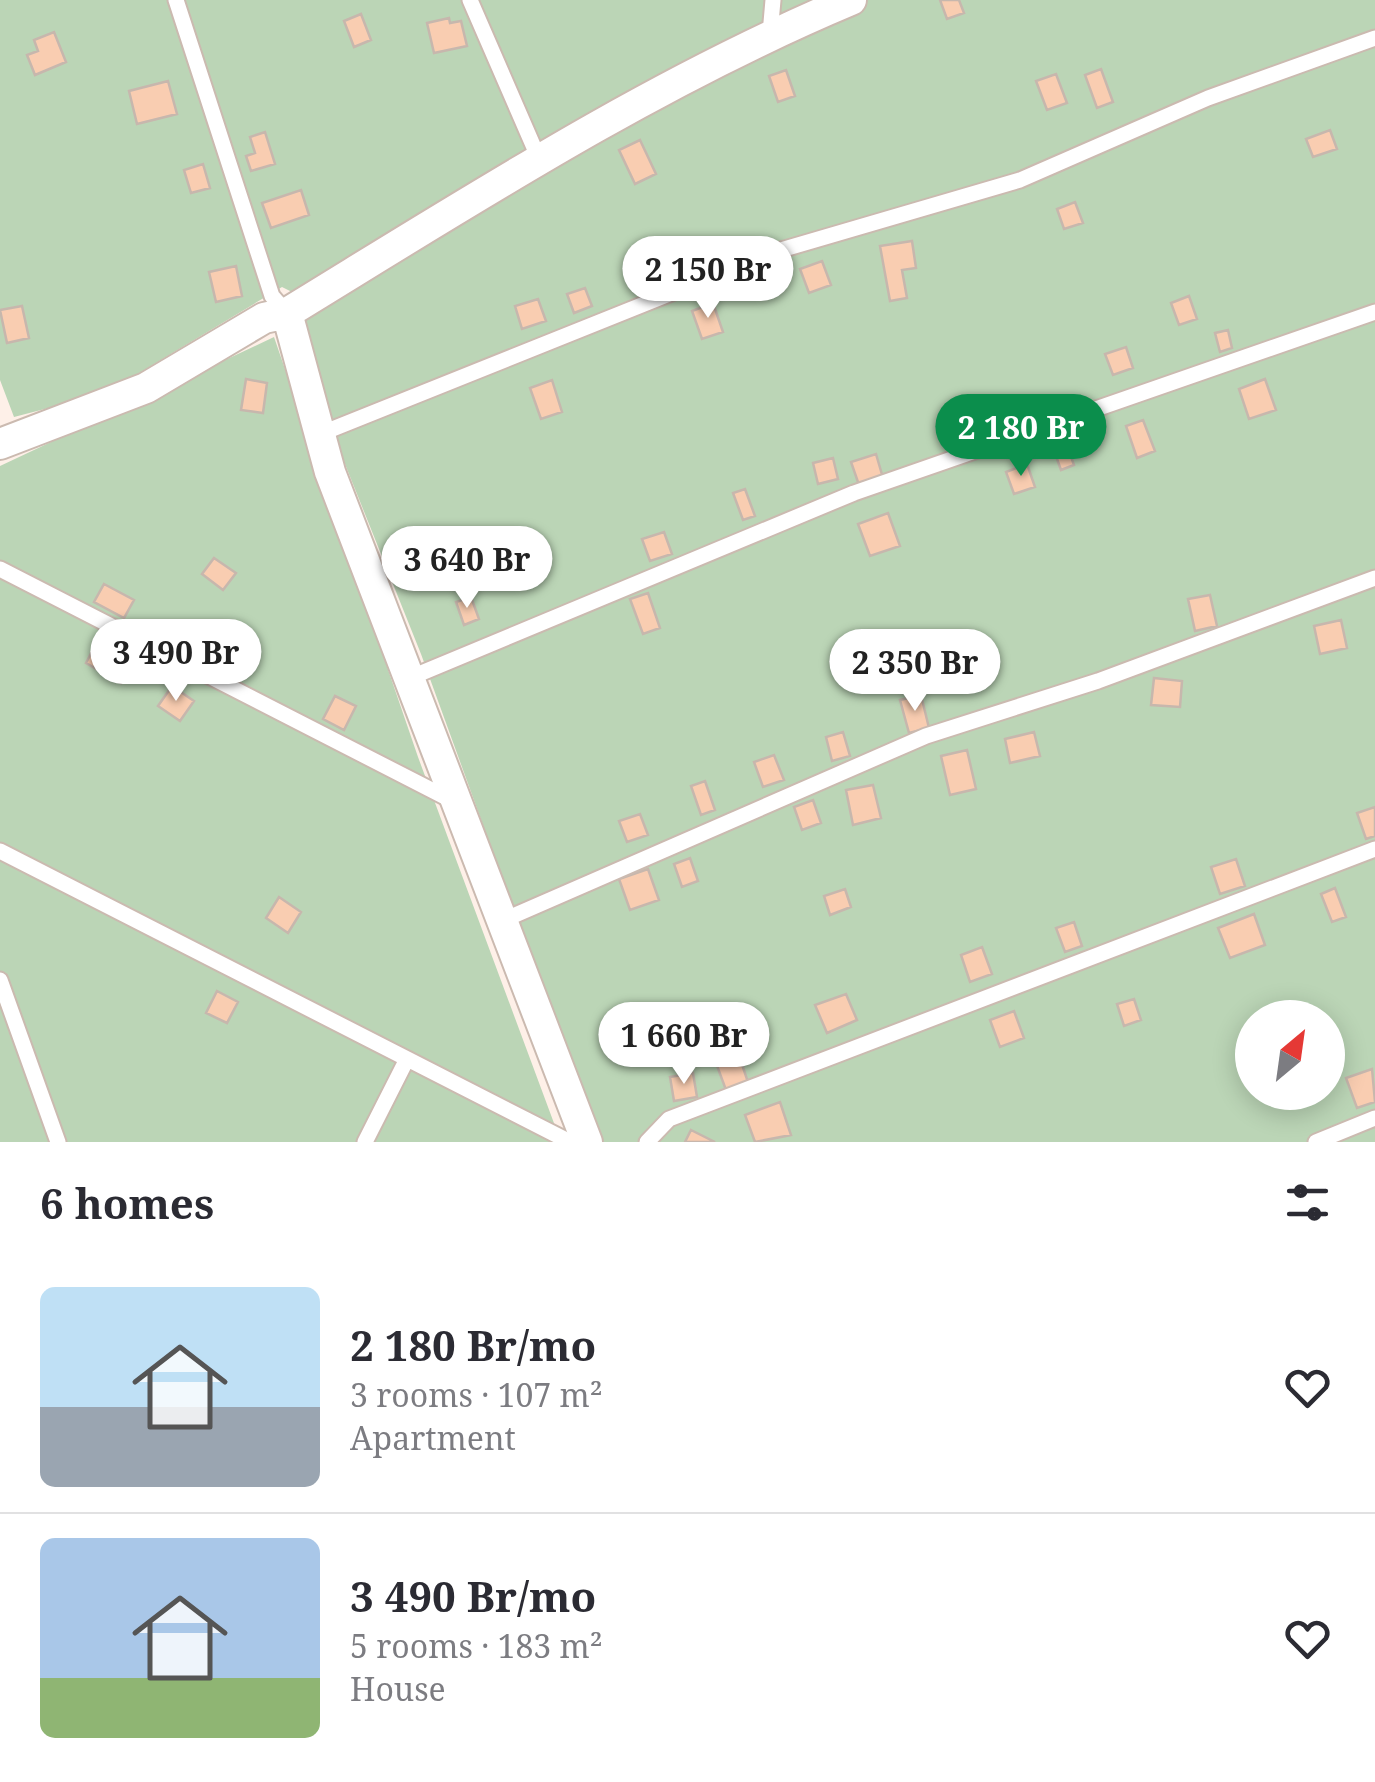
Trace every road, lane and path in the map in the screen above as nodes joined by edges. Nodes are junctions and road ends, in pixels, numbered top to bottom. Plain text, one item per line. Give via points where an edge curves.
1 (176, 0) edge
2 (470, 0) edge
3 (774, 0) edge
4 (851, 0) edge
5 (770, 34) junction
6 (1375, 38) edge
7 (538, 159) junction
8 (1375, 312) edge
9 (287, 313) junction
10 (320, 434) junction
11 (0, 444) edge
12 (0, 570) edge
13 (1375, 578) edge
14 (407, 679) junction
15 (452, 801) junction
16 (1375, 848) edge
17 (0, 851) edge
18 (499, 922) junction
19 (0, 980) edge
20 (406, 1058) junction
21 (1375, 1118) edge
22 (58, 1142) edge
23 (365, 1142) edge
24 (570, 1142) edge
25 (587, 1142) edge
26 (647, 1142) edge
27 (1316, 1142) edge

1 - 9 lane via 272,296
2 - 7 lane
3 - 5 lane
4 - 5 street
5 - 7 street
6 - 10 lane via 1208,98 1020,180 774,252
7 - 9 street
8 - 14 lane via 854,493
9 - 10 street
9 - 11 street via 264,318 146,388
10 - 14 street
12 - 15 lane
13 - 18 lane via 1098,681 926,736
14 - 15 street
15 - 18 street
16 - 26 lane via 670,1118
17 - 20 lane
18 - 25 street
19 - 22 lane
20 - 23 lane
20 - 24 lane
21 - 27 lane

